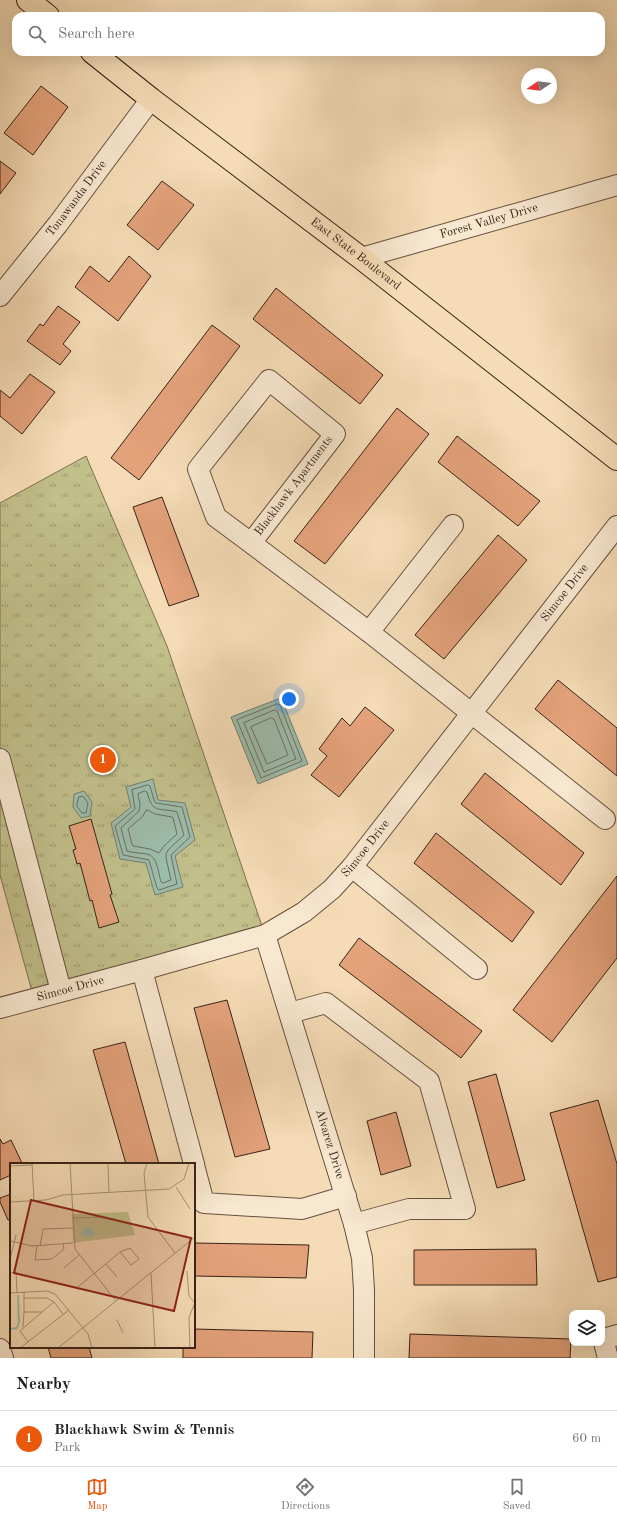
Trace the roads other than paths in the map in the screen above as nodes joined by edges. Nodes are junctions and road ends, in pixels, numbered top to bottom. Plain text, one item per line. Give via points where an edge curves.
1 (28, 0) edge
2 (43, 12) edge
3 (97, 56) edge
4 (151, 99) junction
5 (617, 184) edge
6 (361, 258) junction
7 (0, 296) edge
8 (617, 460) edge
9 (453, 525) dead end
10 (617, 526) edge
11 (251, 543) junction
12 (369, 632) junction
13 (471, 713) junction
14 (0, 760) edge
15 (605, 819) dead end
16 (352, 867) junction
17 (265, 934) junction
18 (477, 969) dead end
19 (142, 970) junction
20 (61, 991) junction
21 (0, 1008) edge
22 (290, 1013) junction
23 (194, 1163) edge
24 (195, 1168) edge
25 (346, 1196) junction
26 (354, 1224) junction
27 (617, 1335) edge
28 (0, 1349) edge
29 (3, 1358) edge
30 (364, 1358) edge
31 (608, 1358) edge

1 - 2 main road
3 - 4 main road, East State Boulevard
4 - 6 main road, East State Boulevard
4 - 7 street, Tonawanda Drive via 58,224
5 - 6 street, Forest Valley Drive
6 - 8 main road, East State Boulevard
9 - 12 street
10 - 13 street, Simcoe Drive
11 - 11 street, Blackhawk Apartments via 216,517 198,469 269,380 335,434
11 - 12 street, Blackhawk Apartments
12 - 13 street, Blackhawk Apartments
13 - 15 street, Blackhawk Apartments
13 - 16 street, Simcoe Drive
14 - 20 street
16 - 17 street, Simcoe Drive via 332,889 304,912
16 - 18 street
17 - 19 street, Simcoe Drive
17 - 22 street, Alvarez Drive
19 - 20 street, Simcoe Drive
19 - 23 street
20 - 21 street, Simcoe Drive
22 - 25 street, Alvarez Drive
22 - 26 street via 326,1003 429,1081 465,1210 409,1209
24 - 25 street via 204,1204 302,1209
25 - 26 street, Alvarez Drive
26 - 30 street, Alvarez Drive via 362,1258
27 - 31 street via 603,1339
28 - 29 street

